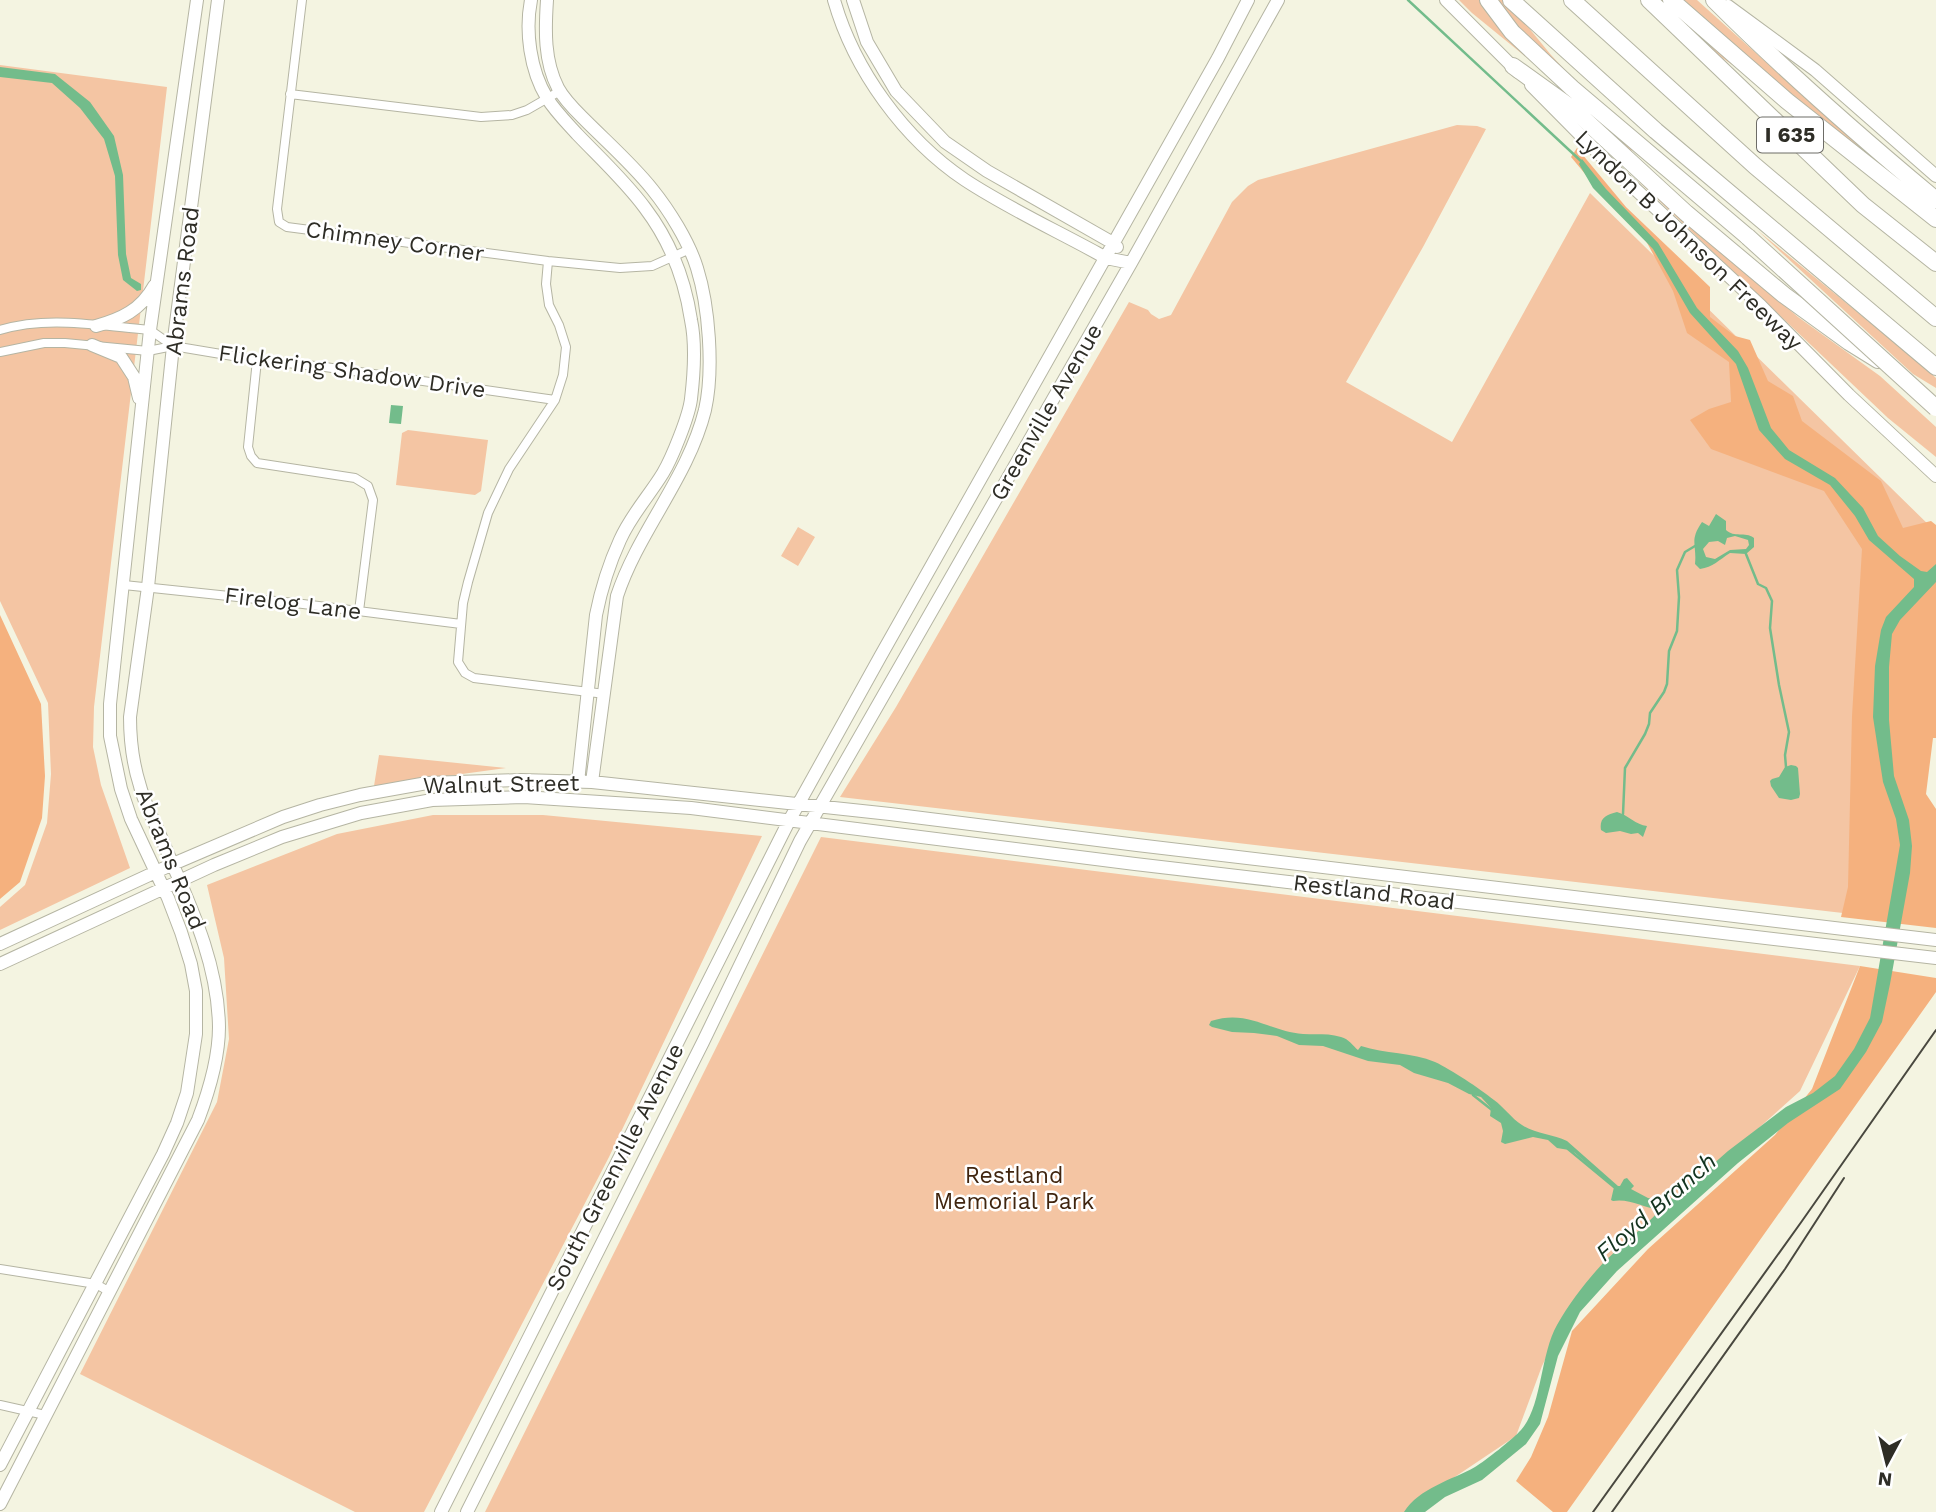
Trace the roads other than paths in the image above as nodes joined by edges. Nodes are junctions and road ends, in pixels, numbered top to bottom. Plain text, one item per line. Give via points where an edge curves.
1 (197, 0) edge
2 (218, 0) edge
3 (302, 0) edge
4 (531, 0) edge
5 (547, 0) edge
6 (834, 0) edge
7 (853, 0) edge
8 (1248, 0) edge
9 (1278, 0) edge
10 (1446, 0) edge
11 (1488, 0) edge
12 (1511, 0) edge
13 (1572, 0) edge
14 (1649, 0) edge
15 (1671, 0) edge
16 (1716, 0) edge
17 (1513, 66) junction
18 (560, 91) junction
19 (290, 94) junction
20 (1197, 95) junction
21 (547, 99) junction
22 (1218, 108) junction
23 (945, 142) junction
24 (932, 155) junction
25 (1936, 176) edge
26 (1936, 200) edge
27 (1936, 219) edge
28 (1113, 243) junction
29 (690, 250) junction
30 (674, 257) junction
31 (1106, 258) junction
32 (162, 259) junction
33 (548, 261) junction
34 (1131, 263) junction
35 (1936, 263) edge
36 (1936, 318) edge
37 (96, 326) junction
38 (0, 330) edge
39 (150, 330) junction
40 (92, 345) junction
41 (173, 346) junction
42 (148, 351) junction
43 (0, 352) edge
44 (257, 360) junction
45 (1936, 367) edge
46 (1936, 397) edge
47 (555, 400) junction
48 (1936, 408) edge
49 (141, 412) junction
50 (1936, 476) edge
51 (971, 498) junction
52 (990, 509) junction
53 (124, 585) junction
54 (148, 587) junction
55 (359, 611) junction
56 (461, 624) junction
57 (588, 693) junction
58 (605, 694) junction
59 (578, 782) junction
60 (592, 782) junction
61 (344, 799) junction
62 (799, 804) junction
63 (821, 807) junction
64 (349, 816) junction
65 (789, 821) junction
66 (811, 823) junction
67 (173, 864) junction
68 (156, 872) junction
69 (180, 881) junction
70 (163, 889) junction
71 (753, 893) junction
72 (771, 901) junction
73 (1936, 940) edge
74 (0, 944) edge
75 (1936, 958) edge
76 (0, 964) edge
77 (716, 968) junction
78 (735, 978) junction
79 (163, 1154) junction
80 (177, 1162) junction
81 (0, 1269) edge
82 (96, 1284) junction
83 (110, 1292) junction
84 (0, 1405) edge
85 (27, 1412) junction
86 (45, 1415) junction
87 (38, 1429) junction
88 (0, 1465) edge
89 (0, 1504) edge
90 (441, 1512) edge
91 (467, 1512) edge

1 - 32 main road, Abrams Road
2 - 41 main road, Abrams Road
3 - 19 street, Chimney Corner
4 - 21 main road via 531,55
5 - 18 main road via 547,51
6 - 24 main road via 846,34 877,91
7 - 23 main road via 867,42 896,91
8 - 20 main road, Greenville Avenue
9 - 22 main road, Greenville Avenue
10 - 17 main road, Lyndon B Johnson Freeway
11 - 48 highway, bridge via 1512,32 1572,88 1748,237
12 - 45 highway via 1656,131
13 - 36 highway via 1746,159
14 - 35 highway, I 635 via 1863,205
15 - 27 highway via 1787,101
16 - 25 main road via 1815,70
16 - 26 highway via 1770,56
17 - 46 highway via 1573,109 1784,295
17 - 50 main road, Lyndon B Johnson Freeway via 1618,173
18 - 21 street
18 - 29 main road via 652,189
19 - 21 street via 481,117 512,115
19 - 33 street, Chimney Corner via 279,222 287,227
20 - 22 main road
20 - 28 main road, Greenville Avenue
21 - 30 main road via 644,206
22 - 34 main road, Greenville Avenue
23 - 24 main road
23 - 28 main road
24 - 31 main road via 966,180
28 - 31 main road, Greenville Avenue
28 - 34 main road
29 - 30 street, Chimney Corner
29 - 58 main road via 706,310 710,352 705,409 681,474 643,536 617,596
30 - 33 street, Chimney Corner via 638,268
30 - 57 main road via 692,321 691,401 672,455 632,516 605,579 596,615
31 - 34 main road
31 - 51 main road, Greenville Avenue
32 - 37 main road via 155,285 139,306
32 - 39 main road, Abrams Road
33 - 47 street via 549,305 566,347
34 - 52 main road, Greenville Avenue
37 - 38 street via 52,322
37 - 39 street
39 - 41 street
39 - 42 main road, Abrams Road
40 - 42 street, Flickering Shadow Drive
40 - 43 street, Flickering Shadow Drive via 44,343
40 - 49 main road via 121,358 128,367 138,388
41 - 42 street, Flickering Shadow Drive
41 - 44 street, Flickering Shadow Drive
41 - 54 main road, Abrams Road
42 - 49 main road, Abrams Road
44 - 47 street, Flickering Shadow Drive
44 - 55 street via 248,447 257,463 355,478 368,486 373,500
47 - 56 street via 509,469 488,513
49 - 53 main road, Abrams Road
51 - 52 main road
51 - 62 main road, Greenville Avenue
52 - 63 main road, Greenville Avenue
53 - 54 street, Firelog Lane
53 - 68 main road, Abrams Road via 110,736 128,809
54 - 55 street, Firelog Lane
54 - 67 main road, Abrams Road via 130,735 140,786
55 - 56 street, Firelog Lane
56 - 57 street via 458,662 470,677
57 - 58 street
57 - 59 main road
58 - 60 main road
59 - 60 main road, Walnut Street
59 - 61 main road, Walnut Street via 427,783
60 - 62 main road, Walnut Street
61 - 64 main road
61 - 67 main road, Walnut Street via 283,817
62 - 63 main road, Walnut Street
62 - 65 main road, Greenville Avenue
63 - 66 main road, Greenville Avenue
63 - 73 main road, Restland Road
64 - 65 main road, Walnut Street via 432,800 524,797 691,808
64 - 69 main road, Walnut Street via 282,836
65 - 66 main road, Walnut Street
65 - 71 main road, South Greenville Avenue
66 - 72 main road, South Greenville Avenue
66 - 75 main road, Restland Road
67 - 68 main road, Walnut Street
67 - 69 main road, Abrams Road
68 - 70 main road, Abrams Road
68 - 74 main road, Walnut Street
69 - 70 main road, Walnut Street
69 - 80 main road, Abrams Road via 210,962 219,1028 207,1096
70 - 76 main road, Walnut Street
70 - 79 main road, Abrams Road via 191,964 197,1013 187,1093
71 - 72 main road
71 - 77 main road, South Greenville Avenue
72 - 78 main road, South Greenville Avenue
77 - 78 main road
77 - 90 main road, South Greenville Avenue
78 - 91 main road, South Greenville Avenue
79 - 80 main road
79 - 82 main road, Abrams Road
80 - 83 main road, Abrams Road
81 - 82 street
82 - 83 street
82 - 85 main road, Abrams Road
83 - 86 main road, Abrams Road
84 - 85 street
85 - 86 street
85 - 87 street
85 - 88 main road, Abrams Road
86 - 87 main road, Abrams Road
87 - 89 main road, Abrams Road

